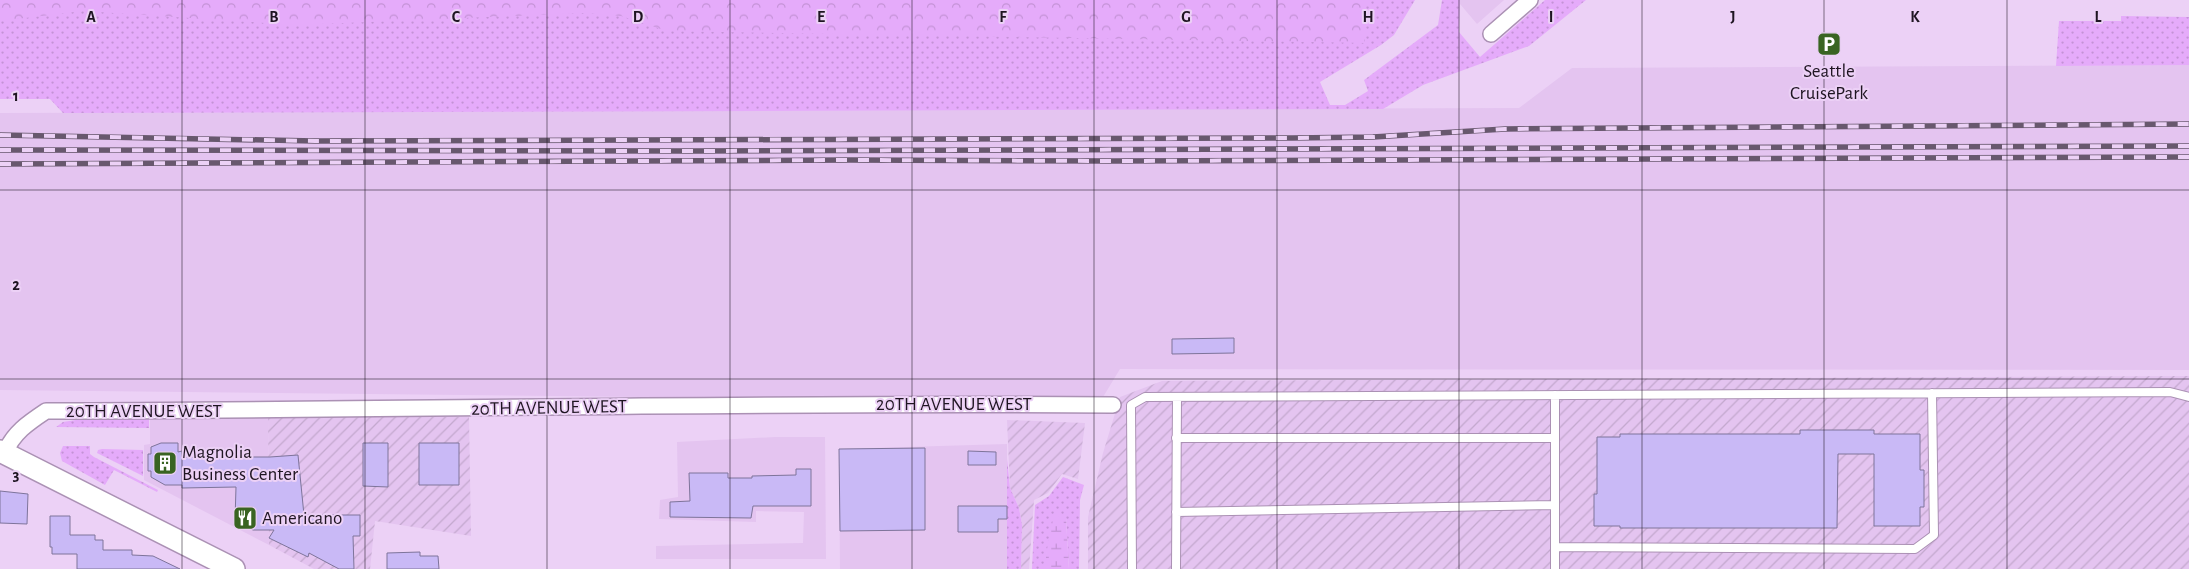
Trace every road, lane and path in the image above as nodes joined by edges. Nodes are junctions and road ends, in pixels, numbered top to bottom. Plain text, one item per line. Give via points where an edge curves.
1 (1530, 0) edge
2 (1490, 34) dead end
3 (1932, 393) junction
4 (1555, 395) junction
5 (2189, 396) edge
6 (1177, 397) junction
7 (1112, 405) dead end
8 (1176, 438) junction
9 (1555, 438) junction
10 (2, 452) edge
11 (1555, 505) junction
12 (1176, 512) junction
13 (1555, 547) junction
14 (234, 569) edge
15 (1132, 569) edge
16 (1176, 569) edge
17 (1555, 569) edge

1 - 2 street
3 - 4 lane
3 - 5 lane via 2170,392
3 - 13 lane via 1934,535 1915,549
4 - 6 lane
4 - 9 lane
6 - 8 lane
6 - 15 lane via 1145,397 1130,405
7 - 10 street, 20TH AVENUE WEST via 888,403 46,411 30,422
8 - 9 lane
8 - 12 lane
9 - 11 lane
10 - 14 main road
11 - 12 lane
11 - 13 lane
12 - 16 lane
13 - 17 lane

